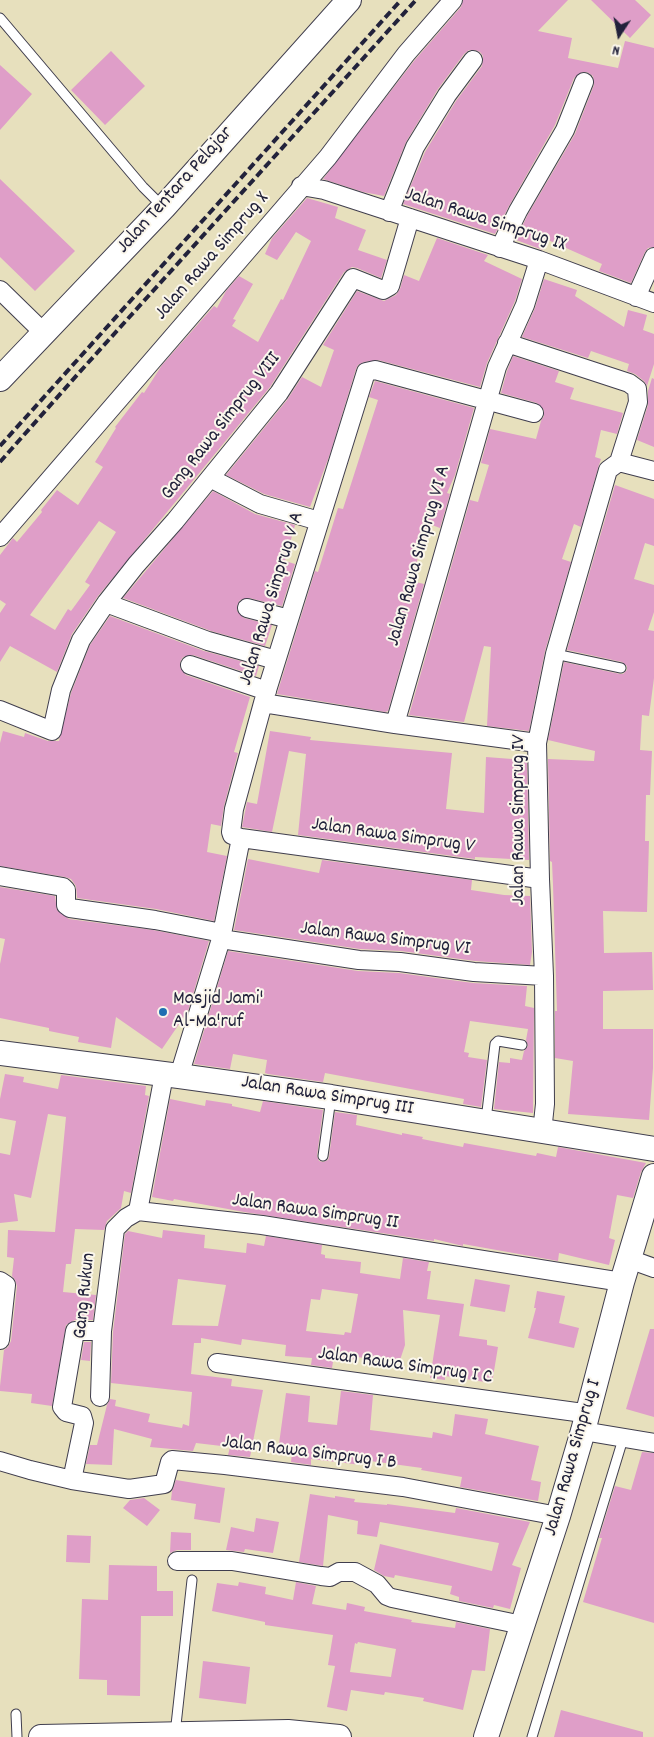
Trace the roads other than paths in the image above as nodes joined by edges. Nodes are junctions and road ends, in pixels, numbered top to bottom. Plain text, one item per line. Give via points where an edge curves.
1 (349, 0) edge
2 (453, 0) edge
3 (0, 18) edge
4 (474, 60) dead end
5 (584, 82) dead end
6 (301, 186) junction
7 (164, 207) junction
8 (389, 212) junction
9 (410, 218) junction
10 (500, 248) junction
11 (654, 257) edge
12 (540, 260) junction
13 (0, 290) edge
14 (636, 297) junction
15 (654, 303) edge
16 (43, 332) junction
17 (507, 343) junction
18 (0, 379) edge
19 (487, 400) junction
20 (534, 413) dead end
21 (619, 462) junction
22 (654, 471) edge
23 (210, 478) junction
24 (318, 521) junction
25 (0, 537) edge
26 (106, 604) junction
27 (247, 608) dead end
28 (289, 619) junction
29 (555, 654) junction
30 (276, 660) junction
31 (190, 665) dead end
32 (621, 668) dead end
33 (265, 697) junction
34 (0, 710) edge
35 (395, 724) junction
36 (537, 743) junction
37 (240, 838) junction
38 (0, 876) edge
39 (540, 879) junction
40 (222, 936) junction
41 (544, 976) junction
42 (522, 1046) dead end
43 (0, 1053) edge
44 (171, 1075) junction
45 (331, 1097) junction
46 (486, 1122) junction
47 (542, 1132) junction
48 (654, 1149) edge
49 (323, 1156) dead end
50 (654, 1176) edge
51 (138, 1211) junction
52 (629, 1258) junction
53 (654, 1268) edge
54 (0, 1281) edge
55 (622, 1282) junction
56 (102, 1332) junction
57 (0, 1340) edge
58 (217, 1363) dead end
59 (100, 1397) dead end
60 (585, 1422) junction
61 (623, 1439) junction
62 (654, 1443) edge
63 (0, 1461) edge
64 (72, 1480) junction
65 (558, 1516) junction
66 (177, 1561) dead end
67 (192, 1580) dead end
68 (522, 1625) junction
69 (16, 1714) dead end
70 (175, 1734) junction
71 (288, 1735) edge
72 (17, 1737) edge
73 (44, 1737) edge
74 (339, 1737) edge
75 (486, 1737) edge
76 (532, 1737) edge

1 - 7 street, Jalan Tentara Pelajar
2 - 6 street, Jalan Rawa Simprug X via 406,54 328,157
3 - 7 lane via 143,187
4 - 8 street via 447,95 415,147
5 - 10 street via 565,130
6 - 8 street, Jalan Rawa Simprug IX via 324,190
6 - 25 street, Jalan Rawa Simprug X
7 - 16 street, Jalan Tentara Pelajar
8 - 9 street, Jalan Rawa Simprug IX
9 - 10 street, Jalan Rawa Simprug IX
9 - 23 street, Gang Rawa Simprug VIII via 390,286 382,290 353,278 279,393
10 - 12 street, Jalan Rawa Simprug IX
11 - 14 street
12 - 14 street, Jalan Rawa Simprug IX
12 - 17 street, Jalan Rawa Simprug VI A
13 - 16 street
14 - 15 street, Jalan Rawa Simprug IX
16 - 18 street, Jalan Tentara Pelajar
17 - 19 street, Jalan Rawa Simprug VI A
17 - 21 street, Jalan Rawa Simprug IV via 629,383 637,389 638,402
19 - 20 street
19 - 24 street, Jalan Rawa Simprug V A via 370,370 364,375
19 - 35 street, Jalan Rawa Simprug VI A
21 - 22 street
21 - 29 street, Jalan Rawa Simprug IV via 608,470
23 - 24 street via 260,504
23 - 26 street, Gang Rawa Simprug VIII
24 - 28 street, Jalan Rawa Simprug V A
26 - 30 street via 208,641
26 - 34 street, Gang Rawa Simprug VIII via 81,640 61,690 52,731
27 - 28 street
28 - 30 street, Jalan Rawa Simprug V A
29 - 32 lane
29 - 36 street, Jalan Rawa Simprug IV
30 - 33 street, Jalan Rawa Simprug V A
31 - 33 street
33 - 35 street
33 - 37 street, Jalan Rawa Simprug V A via 234,809 231,832
35 - 36 street
36 - 39 street, Jalan Rawa Simprug IV
37 - 39 street, Jalan Rawa Simprug V
37 - 40 street
38 - 40 street, Jalan Rawa Simprug VI via 63,887 66,905 70,908 155,920
39 - 41 street, Jalan Rawa Simprug IV
40 - 41 street, Jalan Rawa Simprug VI via 360,960
40 - 44 street
41 - 47 street, Jalan Rawa Simprug IV via 545,1104
42 - 46 lane via 498,1041 495,1044
43 - 44 street, Jalan Rawa Simprug III
44 - 45 street, Jalan Rawa Simprug III
44 - 51 street via 151,1134
45 - 46 street, Jalan Rawa Simprug III
45 - 49 lane
46 - 47 street, Jalan Rawa Simprug III
47 - 48 street, Jalan Rawa Simprug III
50 - 52 street, Jalan Rawa Simprug I
51 - 55 street, Jalan Rawa Simprug II via 262,1225
51 - 56 street, Gang Rukun via 119,1223 116,1229
52 - 53 street
52 - 55 street, Jalan Rawa Simprug I
54 - 57 street via 6,1285
55 - 60 street, Jalan Rawa Simprug I
56 - 59 street, Gang Rukun
56 - 64 street via 75,1331 62,1408 82,1416 84,1423
58 - 60 street, Jalan Rawa Simprug I C via 576,1412
60 - 61 street, Jalan Rawa Simprug I C
60 - 65 street, Jalan Rawa Simprug I
61 - 62 street, Jalan Rawa Simprug I C
61 - 76 lane
63 - 64 street
64 - 65 street, Jalan Rawa Simprug I B via 129,1489 162,1486 172,1460 403,1486
65 - 68 street, Jalan Rawa Simprug I
66 - 68 street via 232,1561 330,1577 339,1572 356,1572 378,1584 392,1598
67 - 70 lane
68 - 75 street, Jalan Rawa Simprug I
69 - 72 lane
70 - 71 street
70 - 73 street
71 - 74 street

